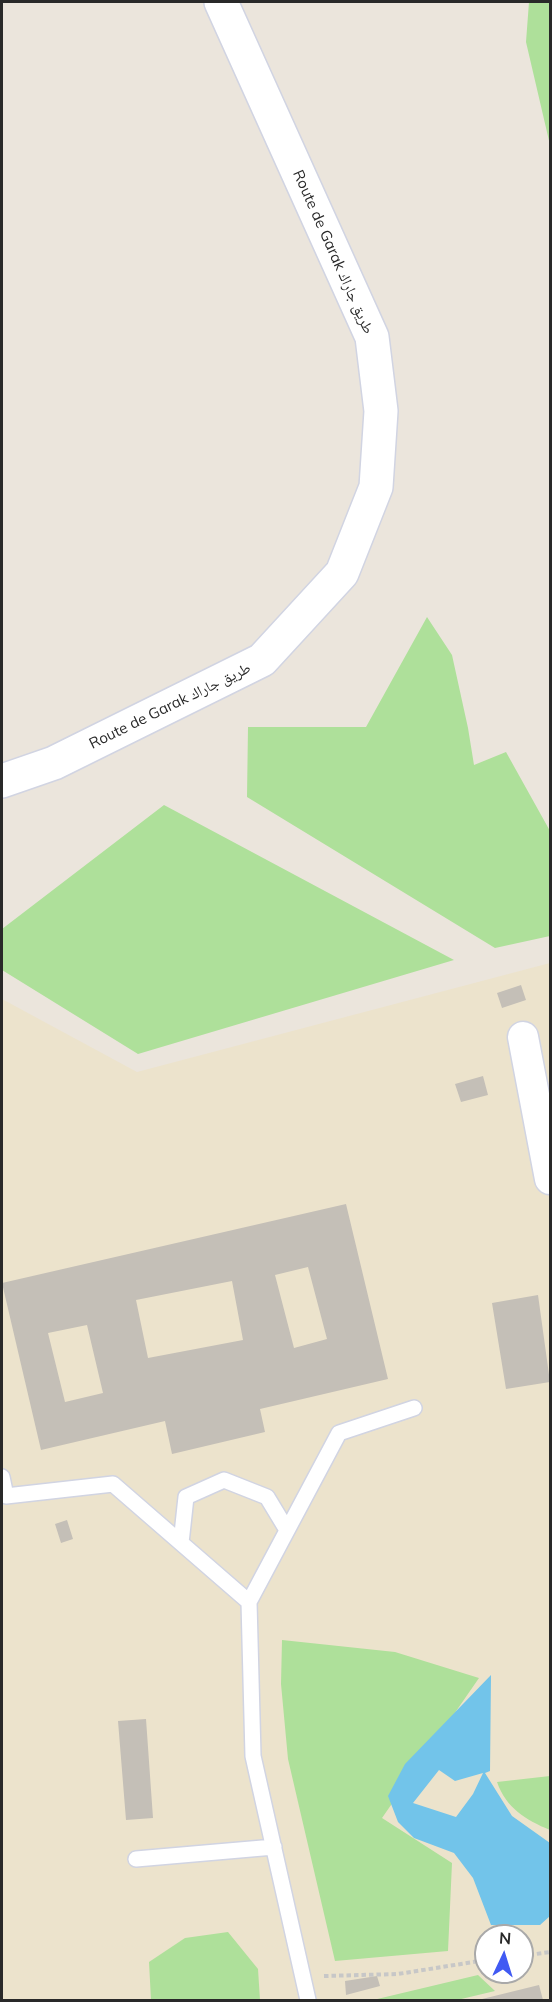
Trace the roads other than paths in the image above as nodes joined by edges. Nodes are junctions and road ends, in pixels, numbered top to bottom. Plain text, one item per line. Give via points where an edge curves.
1 (220, 2) edge
2 (2, 781) edge
3 (523, 1037) dead end
4 (550, 1179) edge
5 (414, 1408) dead end
6 (2, 1478) edge
7 (287, 1530) junction
8 (181, 1543) junction
9 (249, 1602) junction
10 (274, 1847) junction
11 (136, 1859) dead end
12 (308, 2001) edge

1 - 2 street, Route de Garak طريق جاراك via 372,338 381,411 376,487 342,573 262,660 54,763
3 - 4 street
5 - 7 lane via 339,1432
6 - 8 lane via 6,1496 113,1484
7 - 8 lane via 267,1497 224,1480 186,1497
7 - 9 lane
8 - 9 lane
9 - 10 lane via 253,1756
10 - 11 lane
10 - 12 lane

